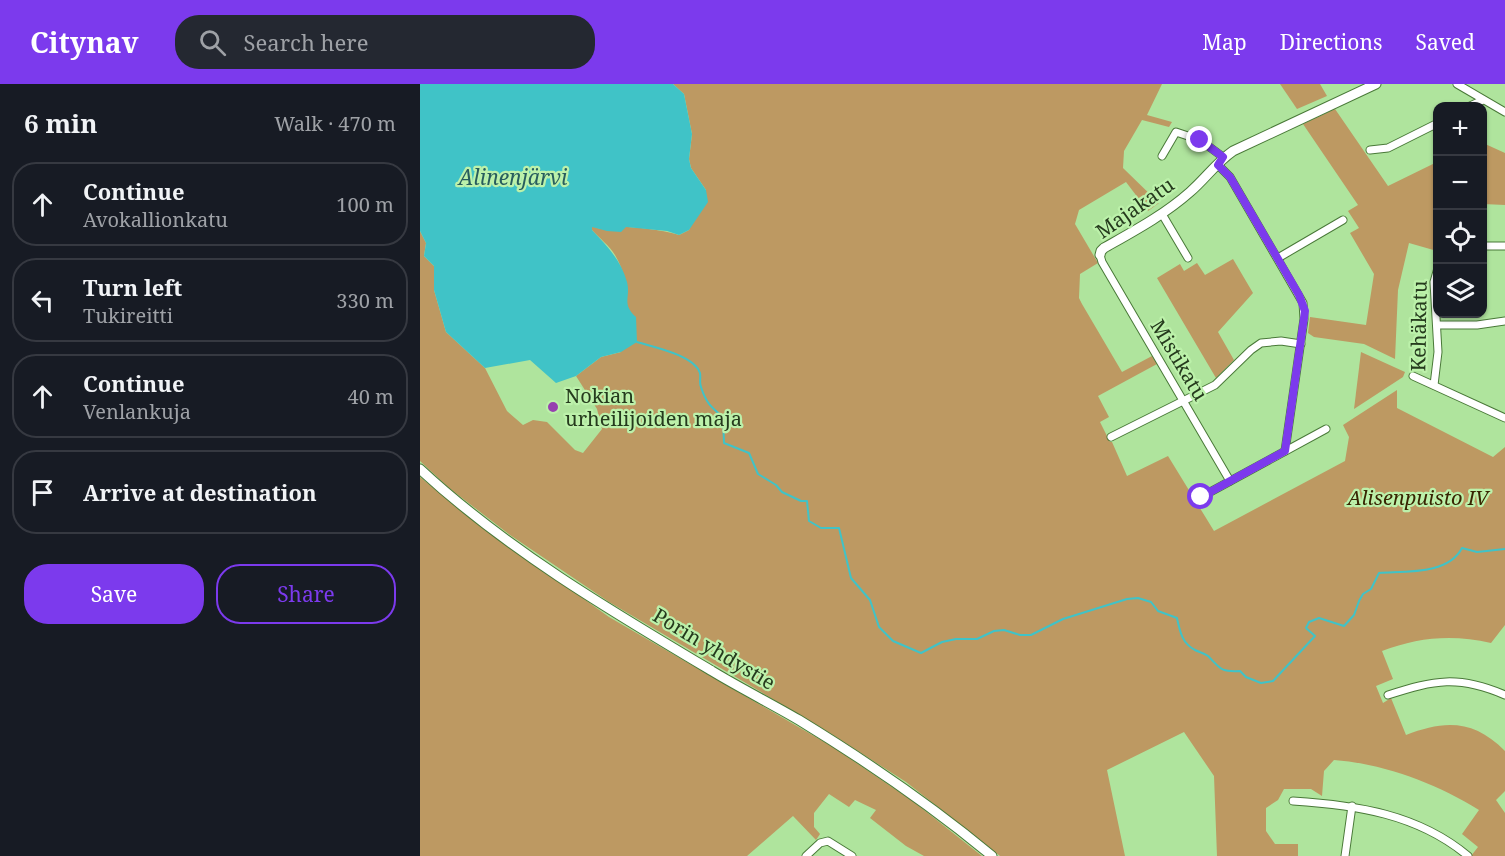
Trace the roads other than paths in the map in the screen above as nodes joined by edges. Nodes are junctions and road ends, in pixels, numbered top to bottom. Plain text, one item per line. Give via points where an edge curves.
1 (1376, 84) edge
2 (1457, 84) edge
3 (1483, 100) junction
4 (1479, 102) edge
5 (1505, 112) edge
6 (1433, 125) edge
7 (1370, 150) dead end
8 (1162, 156) dead end
9 (1220, 161) junction
10 (1162, 214) junction
11 (1343, 220) dead end
12 (1487, 246) edge
13 (1505, 246) edge
14 (1100, 255) joint
15 (1188, 258) dead end
16 (1278, 258) junction
17 (1437, 318) edge
18 (1505, 321) edge
19 (1437, 325) junction
20 (1301, 344) junction
21 (1413, 376) dead end
22 (1434, 385) junction
23 (1185, 401) junction
24 (1505, 418) edge
25 (1326, 429) dead end
26 (1111, 437) dead end
27 (1285, 451) junction
28 (420, 469) edge
29 (1230, 481) junction
30 (1201, 497) dead end
31 (1505, 694) edge
32 (1388, 695) dead end
33 (1293, 801) dead end
34 (1352, 806) junction
35 (806, 856) edge
36 (852, 856) edge
37 (992, 856) edge
38 (1345, 856) edge
39 (1468, 856) edge

1 - 9 main road, Majakatu via 1233,151
2 - 3 street
3 - 4 street
3 - 5 street
6 - 7 street via 1388,147
8 - 9 street via 1176,132 1200,140
9 - 10 main road, Majakatu
9 - 16 street
10 - 14 main road, Majakatu via 1104,248
10 - 15 street
11 - 16 street
12 - 13 street
14 - 23 street, Mistikatu
16 - 20 street via 1303,303
17 - 19 street, Kehäkatu
18 - 19 street
19 - 22 street, Kehäkatu
20 - 23 street via 1261,343 1215,385
20 - 27 street
21 - 22 street
22 - 24 street
23 - 26 street
23 - 29 street, Mistikatu
25 - 27 street
27 - 29 street
28 - 37 main road, Porin yhdystie via 479,518 563,578 883,774
29 - 30 street
31 - 32 street via 1474,684 1442,681
33 - 34 street
34 - 38 street
34 - 39 street via 1431,830
35 - 36 street via 828,841

